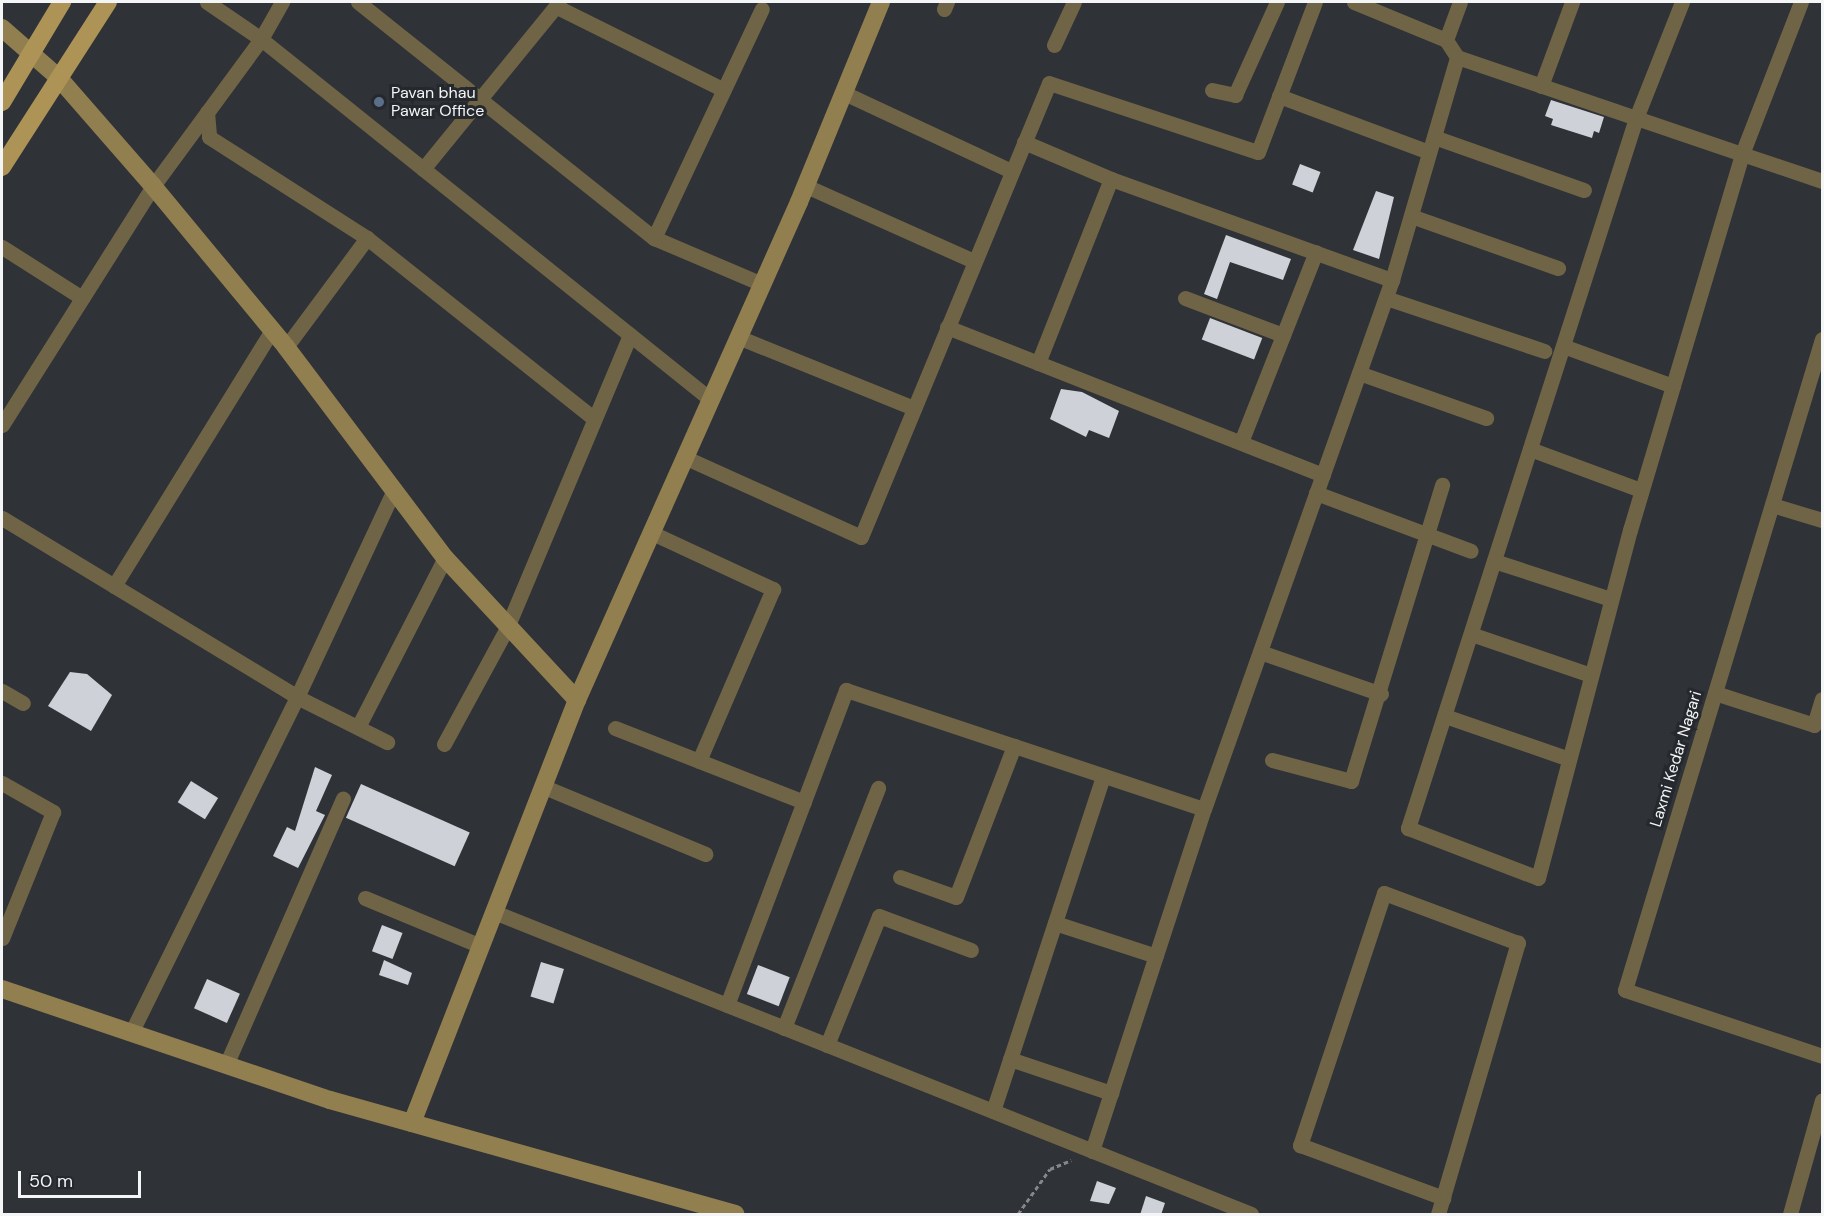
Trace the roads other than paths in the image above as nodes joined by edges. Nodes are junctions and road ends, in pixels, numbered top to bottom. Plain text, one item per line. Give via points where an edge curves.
1 (62, 2) edge
2 (108, 2) edge
3 (207, 2) edge
4 (282, 2) edge
5 (358, 2) edge
6 (881, 2) edge
7 (1074, 2) edge
8 (1277, 2) edge
9 (1315, 2) edge
10 (1354, 2) edge
11 (1460, 2) edge
12 (1572, 2) edge
13 (1682, 2) edge
14 (1801, 2) edge
15 (558, 4) edge
16 (759, 4) edge
17 (2, 28) edge
18 (261, 39) junction
19 (1446, 40) junction
20 (1054, 45) dead end
21 (30, 55) junction
22 (1457, 57) junction
23 (58, 77) junction
24 (1541, 86) junction
25 (724, 90) junction
26 (1212, 90) dead end
27 (844, 93) junction
28 (1279, 96) junction
29 (2, 102) edge
30 (480, 102) junction
31 (207, 112) junction
32 (1636, 118) junction
33 (1434, 137) junction
34 (1024, 142) junction
35 (1429, 152) junction
36 (1742, 154) junction
37 (2, 167) edge
38 (423, 169) junction
39 (1011, 171) junction
40 (1112, 179) junction
41 (1822, 181) edge
42 (153, 186) junction
43 (806, 186) junction
44 (1584, 190) dead end
45 (1411, 216) junction
46 (367, 238) junction
47 (654, 238) junction
48 (2, 247) edge
49 (1316, 252) junction
50 (974, 261) junction
51 (1558, 268) dead end
52 (1392, 280) junction
53 (762, 284) junction
54 (82, 298) junction
55 (1185, 298) dead end
56 (1386, 298) junction
57 (947, 327) junction
58 (272, 330) junction
59 (630, 334) junction
60 (1283, 335) junction
61 (738, 337) junction
62 (1822, 339) edge
63 (1563, 346) junction
64 (286, 347) junction
65 (1544, 351) dead end
66 (1038, 363) junction
67 (1359, 373) junction
68 (1673, 386) junction
69 (710, 399) junction
70 (914, 408) junction
71 (592, 417) junction
72 (1485, 418) dead end
73 (2, 425) edge
74 (1241, 442) junction
75 (1530, 449) junction
76 (684, 457) junction
77 (1323, 475) junction
78 (1442, 485) dead end
79 (1641, 490) junction
80 (393, 492) junction
81 (1316, 493) junction
82 (1772, 505) junction
83 (2, 518) edge
84 (1822, 520) edge
85 (650, 532) junction
86 (1429, 532) junction
87 (1471, 551) dead end
88 (445, 558) junction
89 (1494, 561) junction
90 (114, 586) junction
91 (1611, 599) junction
92 (506, 630) junction
93 (1471, 634) junction
94 (1260, 652) junction
95 (1591, 675) junction
96 (2, 691) edge
97 (1715, 693) junction
98 (1381, 694) junction
99 (297, 697) junction
100 (1822, 699) edge
101 (577, 700) junction
102 (23, 704) dead end
103 (1444, 716) junction
104 (358, 727) junction
105 (615, 728) dead end
106 (387, 742) dead end
107 (444, 744) dead end
108 (1014, 746) junction
109 (1569, 759) junction
110 (1272, 760) dead end
111 (699, 761) junction
112 (1103, 776) junction
113 (2, 783) edge
114 (542, 786) junction
115 (878, 788) dead end
116 (343, 799) dead end
117 (804, 802) junction
118 (1204, 809) junction
119 (705, 854) dead end
120 (900, 877) dead end
121 (365, 898) dead end
122 (494, 912) junction
123 (1055, 923) junction
124 (2, 938) edge
125 (481, 946) junction
126 (972, 950) dead end
127 (1156, 956) junction
128 (2, 989) edge
129 (727, 1005) junction
130 (784, 1028) junction
131 (131, 1033) junction
132 (827, 1045) junction
133 (1822, 1056) edge
134 (1010, 1059) junction
135 (226, 1065) junction
136 (1111, 1093) junction
137 (1822, 1100) edge
138 (993, 1111) junction
139 (412, 1124) junction
140 (1819, 1125) edge
141 (1092, 1151) junction
142 (1443, 1198) junction
143 (735, 1215) edge
144 (1251, 1215) edge
145 (1438, 1215) edge
146 (1790, 1215) edge

1 - 21 main road
2 - 23 main road
3 - 18 street
4 - 18 street
5 - 30 street
6 - 27 street
7 - 20 street
8 - 26 street via 1235,95
9 - 28 street
10 - 19 street
11 - 19 street
12 - 24 street
13 - 32 street
14 - 36 street
15 - 25 street
15 - 30 street
16 - 25 street
17 - 21 street
18 - 31 street
18 - 38 street
19 - 22 street
21 - 23 street
21 - 29 main road
22 - 24 street
22 - 33 street
23 - 37 main road
23 - 42 street
24 - 32 street
25 - 47 street
27 - 39 street
27 - 43 street
28 - 34 street via 1258,152 1049,84
28 - 35 street
30 - 38 street
30 - 47 street
31 - 42 street
31 - 46 street via 209,137
32 - 36 street
32 - 63 street
33 - 35 street
33 - 44 street
34 - 39 street
34 - 40 street
35 - 45 street
36 - 41 street
36 - 68 street
38 - 59 street
39 - 50 street
40 - 49 street
40 - 66 street
42 - 54 street
42 - 58 street
43 - 50 street
43 - 53 street
45 - 51 street
45 - 52 street
46 - 64 street
46 - 71 street
47 - 53 street
48 - 54 street
49 - 52 street
49 - 60 street
50 - 57 street
52 - 56 street
53 - 61 street
54 - 73 street
55 - 60 street
56 - 65 street
56 - 67 street
57 - 66 street
57 - 70 street
58 - 64 street
58 - 90 street
59 - 69 street
59 - 71 street
60 - 74 street
61 - 69 street
61 - 70 street
62 - 82 street, Laxmi Kedar Nagari
63 - 68 street
63 - 75 street
64 - 80 street
66 - 74 street
67 - 72 street
67 - 77 street
68 - 79 street
69 - 76 street
70 - 76 street via 861,537
71 - 92 street
74 - 77 street
75 - 79 street
75 - 89 street
76 - 85 street
77 - 81 street
78 - 86 street
79 - 91 street
80 - 88 street
80 - 99 street
81 - 86 street
81 - 94 street
82 - 84 street
82 - 97 street, Laxmi Kedar Nagari
83 - 90 street
85 - 101 street
85 - 111 street via 773,589
86 - 87 street
86 - 98 street
88 - 92 street
88 - 104 street
89 - 91 street
89 - 93 street
90 - 99 street
91 - 95 street
92 - 101 street
92 - 107 street
93 - 95 street
93 - 103 street
94 - 98 street
94 - 118 street
95 - 109 street
96 - 102 street
97 - 100 street via 1814,725
97 - 133 street, Laxmi Kedar Nagari via 1625,990
98 - 110 street via 1351,781
99 - 104 street
99 - 131 street
101 - 114 street
103 - 109 street
103 - 109 street via 1408,828 1538,878
104 - 106 street
105 - 111 street
108 - 112 street
108 - 117 street via 846,690
108 - 120 street via 956,897
111 - 117 street
112 - 118 street
112 - 123 street
113 - 124 street via 53,812
114 - 119 street
114 - 122 street
115 - 130 street
116 - 135 street
117 - 129 street
118 - 127 street
121 - 125 street
122 - 125 street
122 - 129 street
123 - 127 street
123 - 134 street
125 - 139 street
126 - 132 street via 879,916
127 - 136 street
128 - 131 street
129 - 130 street
130 - 132 street
131 - 135 street
132 - 138 street
134 - 136 street
134 - 138 street
135 - 139 street
136 - 141 street
137 - 140 street
138 - 141 street
139 - 143 street
140 - 146 street
141 - 144 street
142 - 142 street via 1518,943 1384,893 1300,1145
142 - 145 street

